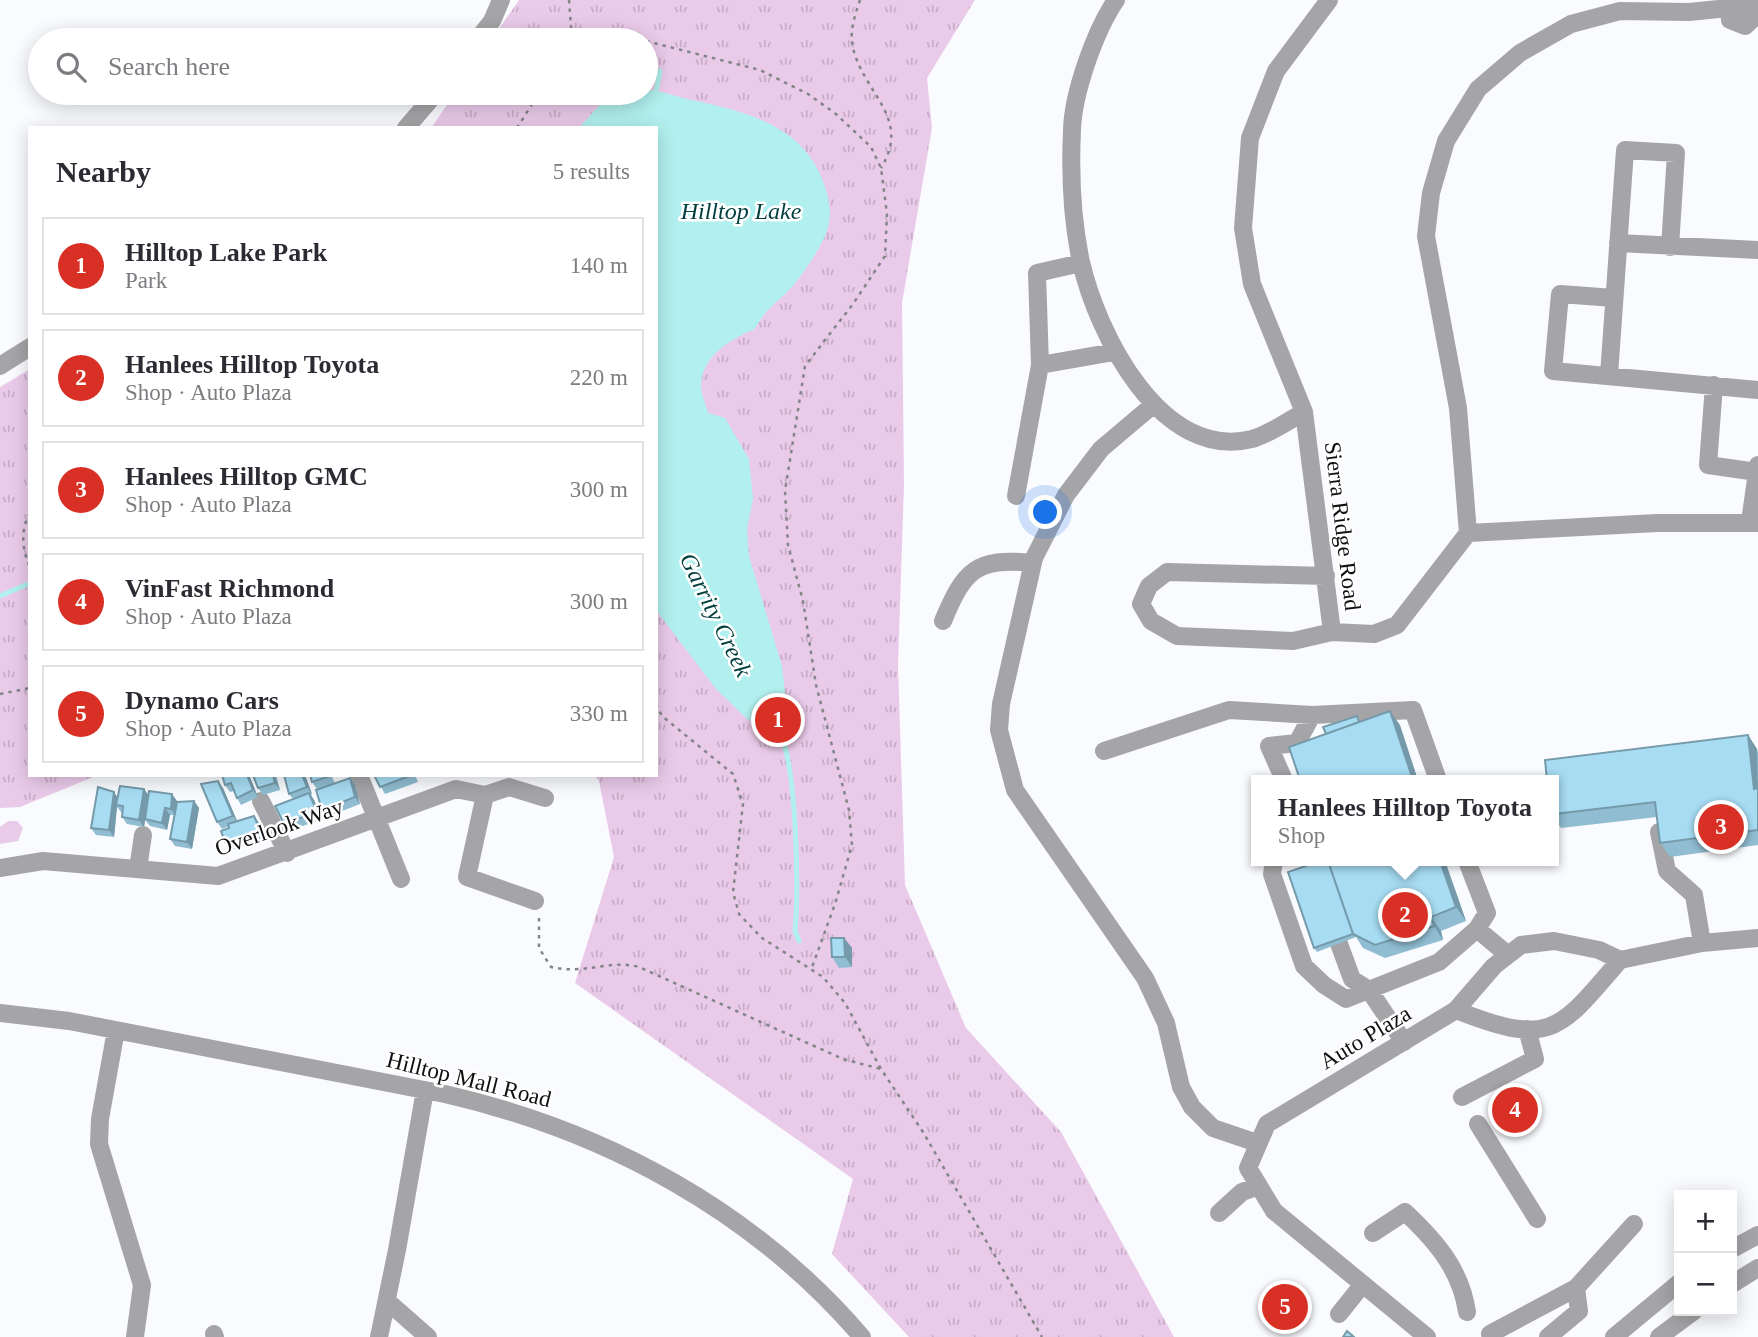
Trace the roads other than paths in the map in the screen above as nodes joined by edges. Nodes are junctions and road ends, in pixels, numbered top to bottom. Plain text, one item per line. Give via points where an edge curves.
1 (501, 0) edge
2 (1116, 0) edge
3 (1329, 0) edge
4 (1757, 3) edge
5 (1729, 4) edge
6 (486, 28) edge
7 (425, 105) edge
8 (407, 126) edge
9 (1618, 243) junction
10 (1670, 247) junction
11 (1758, 250) edge
12 (1081, 263) junction
13 (1614, 298) junction
14 (28, 348) edge
15 (1114, 352) junction
16 (1040, 365) junction
17 (0, 366) edge
18 (1609, 375) junction
19 (1714, 386) junction
20 (1758, 390) edge
21 (1153, 405) junction
22 (1304, 412) junction
23 (1758, 465) edge
24 (1757, 472) edge
25 (1016, 496) dead end
26 (1754, 522) edge
27 (1468, 533) junction
28 (1033, 563) junction
29 (1326, 576) junction
30 (943, 621) dead end
31 (1332, 632) junction
32 (1312, 715) junction
33 (1104, 751) dead end
34 (1282, 775) edge
35 (1436, 775) edge
36 (360, 777) edge
37 (458, 782) edge
38 (485, 795) junction
39 (545, 798) dead end
40 (261, 801) dead end
41 (377, 819) junction
42 (1660, 832) edge
43 (143, 835) dead end
44 (287, 853) junction
45 (1273, 866) edge
46 (1469, 866) edge
47 (0, 868) edge
48 (138, 869) junction
49 (401, 879) dead end
50 (535, 901) road end
51 (1326, 909) edge
52 (1476, 929) junction
53 (1758, 938) edge
54 (1702, 943) junction
55 (1508, 955) junction
56 (1619, 960) junction
57 (1369, 990) junction
58 (1456, 1010) junction
59 (0, 1013) edge
60 (1527, 1029) junction
61 (116, 1030) junction
62 (1404, 1042) junction
63 (425, 1090) junction
64 (1462, 1097) dead end
65 (1478, 1124) dead end
66 (1257, 1143) junction
67 (1259, 1186) junction
68 (1219, 1213) dead end
69 (1537, 1219) dead end
70 (1634, 1224) dead end
71 (1373, 1233) dead end
72 (1758, 1235) edge
73 (1737, 1246) edge
74 (1758, 1268) edge
75 (1737, 1281) edge
76 (1363, 1284) junction
77 (1674, 1287) edge
78 (1576, 1288) junction
79 (387, 1301) junction
80 (1467, 1312) dead end
81 (1339, 1314) dead end
82 (1687, 1316) edge
83 (135, 1337) edge
84 (379, 1337) edge
85 (428, 1337) edge
86 (862, 1337) edge
87 (1427, 1337) edge
88 (1492, 1337) edge
89 (1548, 1337) edge
90 (1614, 1337) edge
91 (1659, 1337) edge

1 - 6 street
2 - 12 street via 1087,63 1072,127 1071,182
3 - 22 street, Sierra Ridge Road via 1276,71 1254,127 1243,228 1252,284
4 - 5 street
5 - 27 street via 1689,12 1620,11 1571,24 1520,53 1478,89 1446,141 1431,193 1426,236 1458,408
7 - 8 street
9 - 10 street
9 - 10 street via 1625,150 1676,153
9 - 13 street
10 - 11 street
12 - 15 street
12 - 16 street via 1037,273
13 - 18 street
13 - 18 street via 1560,294 1553,371
14 - 17 street
15 - 16 street
15 - 21 street
16 - 25 street
18 - 19 street
19 - 20 street
19 - 24 street via 1708,465
21 - 22 street via 1181,428 1228,440 1252,439
21 - 28 street via 1101,449 1066,495
22 - 29 street, Sierra Ridge Road
23 - 24 street
24 - 26 street
26 - 27 street
27 - 31 street, Sierra Ridge Road via 1397,625 1374,634
28 - 30 street via 993,563 971,573 956,590
28 - 66 street via 1001,704 999,730 1015,789 1145,978 1166,1023 1181,1087 1192,1107 1213,1128
29 - 31 street, Sierra Ridge Road
29 - 31 street via 1167,572 1149,586 1142,604 1151,621 1177,636 1293,641
32 - 33 street via 1229,710
32 - 34 street via 1297,743 1269,746
32 - 35 street via 1413,710
36 - 41 street
37 - 38 street, Overlook Way
37 - 41 street, Overlook Way
38 - 39 street via 509,787
38 - 50 street via 467,877
40 - 44 street
41 - 44 street, Overlook Way
41 - 49 street
42 - 54 street via 1667,871 1694,895
43 - 48 street
44 - 48 street, Overlook Way via 218,876
45 - 57 street via 1272,874 1304,966 1346,999
46 - 52 street via 1487,913
47 - 48 street, Overlook Way via 43,861
51 - 57 street via 1352,979
52 - 55 street
52 - 57 street via 1439,962
53 - 54 street
54 - 56 street
55 - 56 street, Auto Plaza via 1521,945 1554,942 1599,950
55 - 58 street, Auto Plaza
56 - 60 street via 1571,1016 1555,1026
57 - 62 street
58 - 60 street via 1494,1025
58 - 62 street, Auto Plaza
59 - 61 street, Hilltop Mall Road
60 - 64 street via 1535,1059
61 - 63 street, Hilltop Mall Road
61 - 83 street via 99,1144 142,1285
62 - 66 street, Auto Plaza via 1267,1124
63 - 79 street
63 - 86 street, Hilltop Mall Road via 551,1124 610,1147 663,1176 783,1259
65 - 69 street
66 - 67 street via 1248,1168
67 - 68 street via 1242,1192
67 - 76 street via 1274,1211
70 - 78 street
71 - 80 street via 1405,1212 1434,1239 1464,1287
72 - 73 street
74 - 75 street
76 - 81 street
76 - 87 street
77 - 90 street
78 - 88 street via 1490,1334
78 - 89 street via 1579,1311
79 - 84 street
79 - 85 street
82 - 91 street

